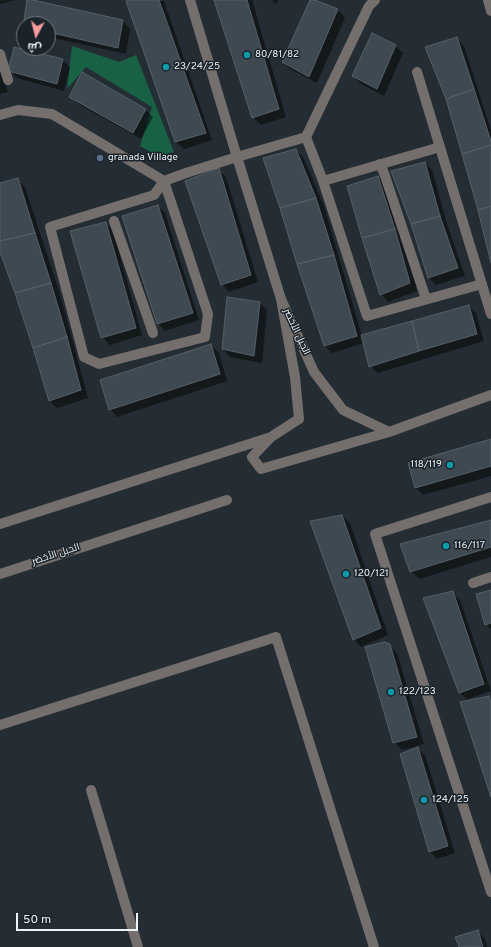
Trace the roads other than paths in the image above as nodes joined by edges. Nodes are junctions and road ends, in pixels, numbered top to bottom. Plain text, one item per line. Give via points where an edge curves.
1 (190, 0) edge
2 (375, 0) edge
3 (488, 0) edge
4 (491, 11) edge
5 (0, 54) edge
6 (417, 72) dead end
7 (8, 80) dead end
8 (0, 115) edge
9 (306, 137) junction
10 (440, 147) junction
11 (236, 157) junction
12 (380, 164) junction
13 (164, 181) junction
14 (323, 181) junction
15 (114, 221) dead end
16 (482, 284) junction
17 (281, 299) junction
18 (426, 300) junction
19 (491, 314) edge
20 (153, 333) dead end
21 (491, 395) edge
22 (389, 432) junction
23 (271, 437) junction
24 (491, 497) edge
25 (227, 500) dead end
26 (0, 524) edge
27 (0, 574) edge
28 (491, 577) edge
29 (473, 583) dead end
30 (0, 725) edge
31 (91, 790) dead end
32 (491, 892) edge
33 (138, 947) edge
34 (374, 947) edge

1 - 11 street
2 - 9 street via 369,6
3 - 4 street
5 - 7 street
6 - 10 street
8 - 13 street via 18,110 52,114
9 - 11 street
9 - 14 street
10 - 12 street
10 - 16 street
11 - 13 street
11 - 17 street
12 - 14 street
12 - 18 street
13 - 13 street via 208,314 205,337 99,364 84,357 50,227 154,196
14 - 18 street via 367,316
15 - 20 street
16 - 18 street
16 - 19 street
17 - 22 street, الجبل الأخضر via 314,372 342,410
17 - 23 street, الجبل الأخضر via 295,377 299,419
21 - 22 street, الجبل الأخضر
22 - 23 street, الجبل الأخضر via 261,469 252,457
23 - 26 street, الجبل الأخضر
24 - 32 street via 375,534
25 - 27 street, الجبل الأخضر
28 - 29 street
30 - 34 street via 276,636
31 - 33 street

